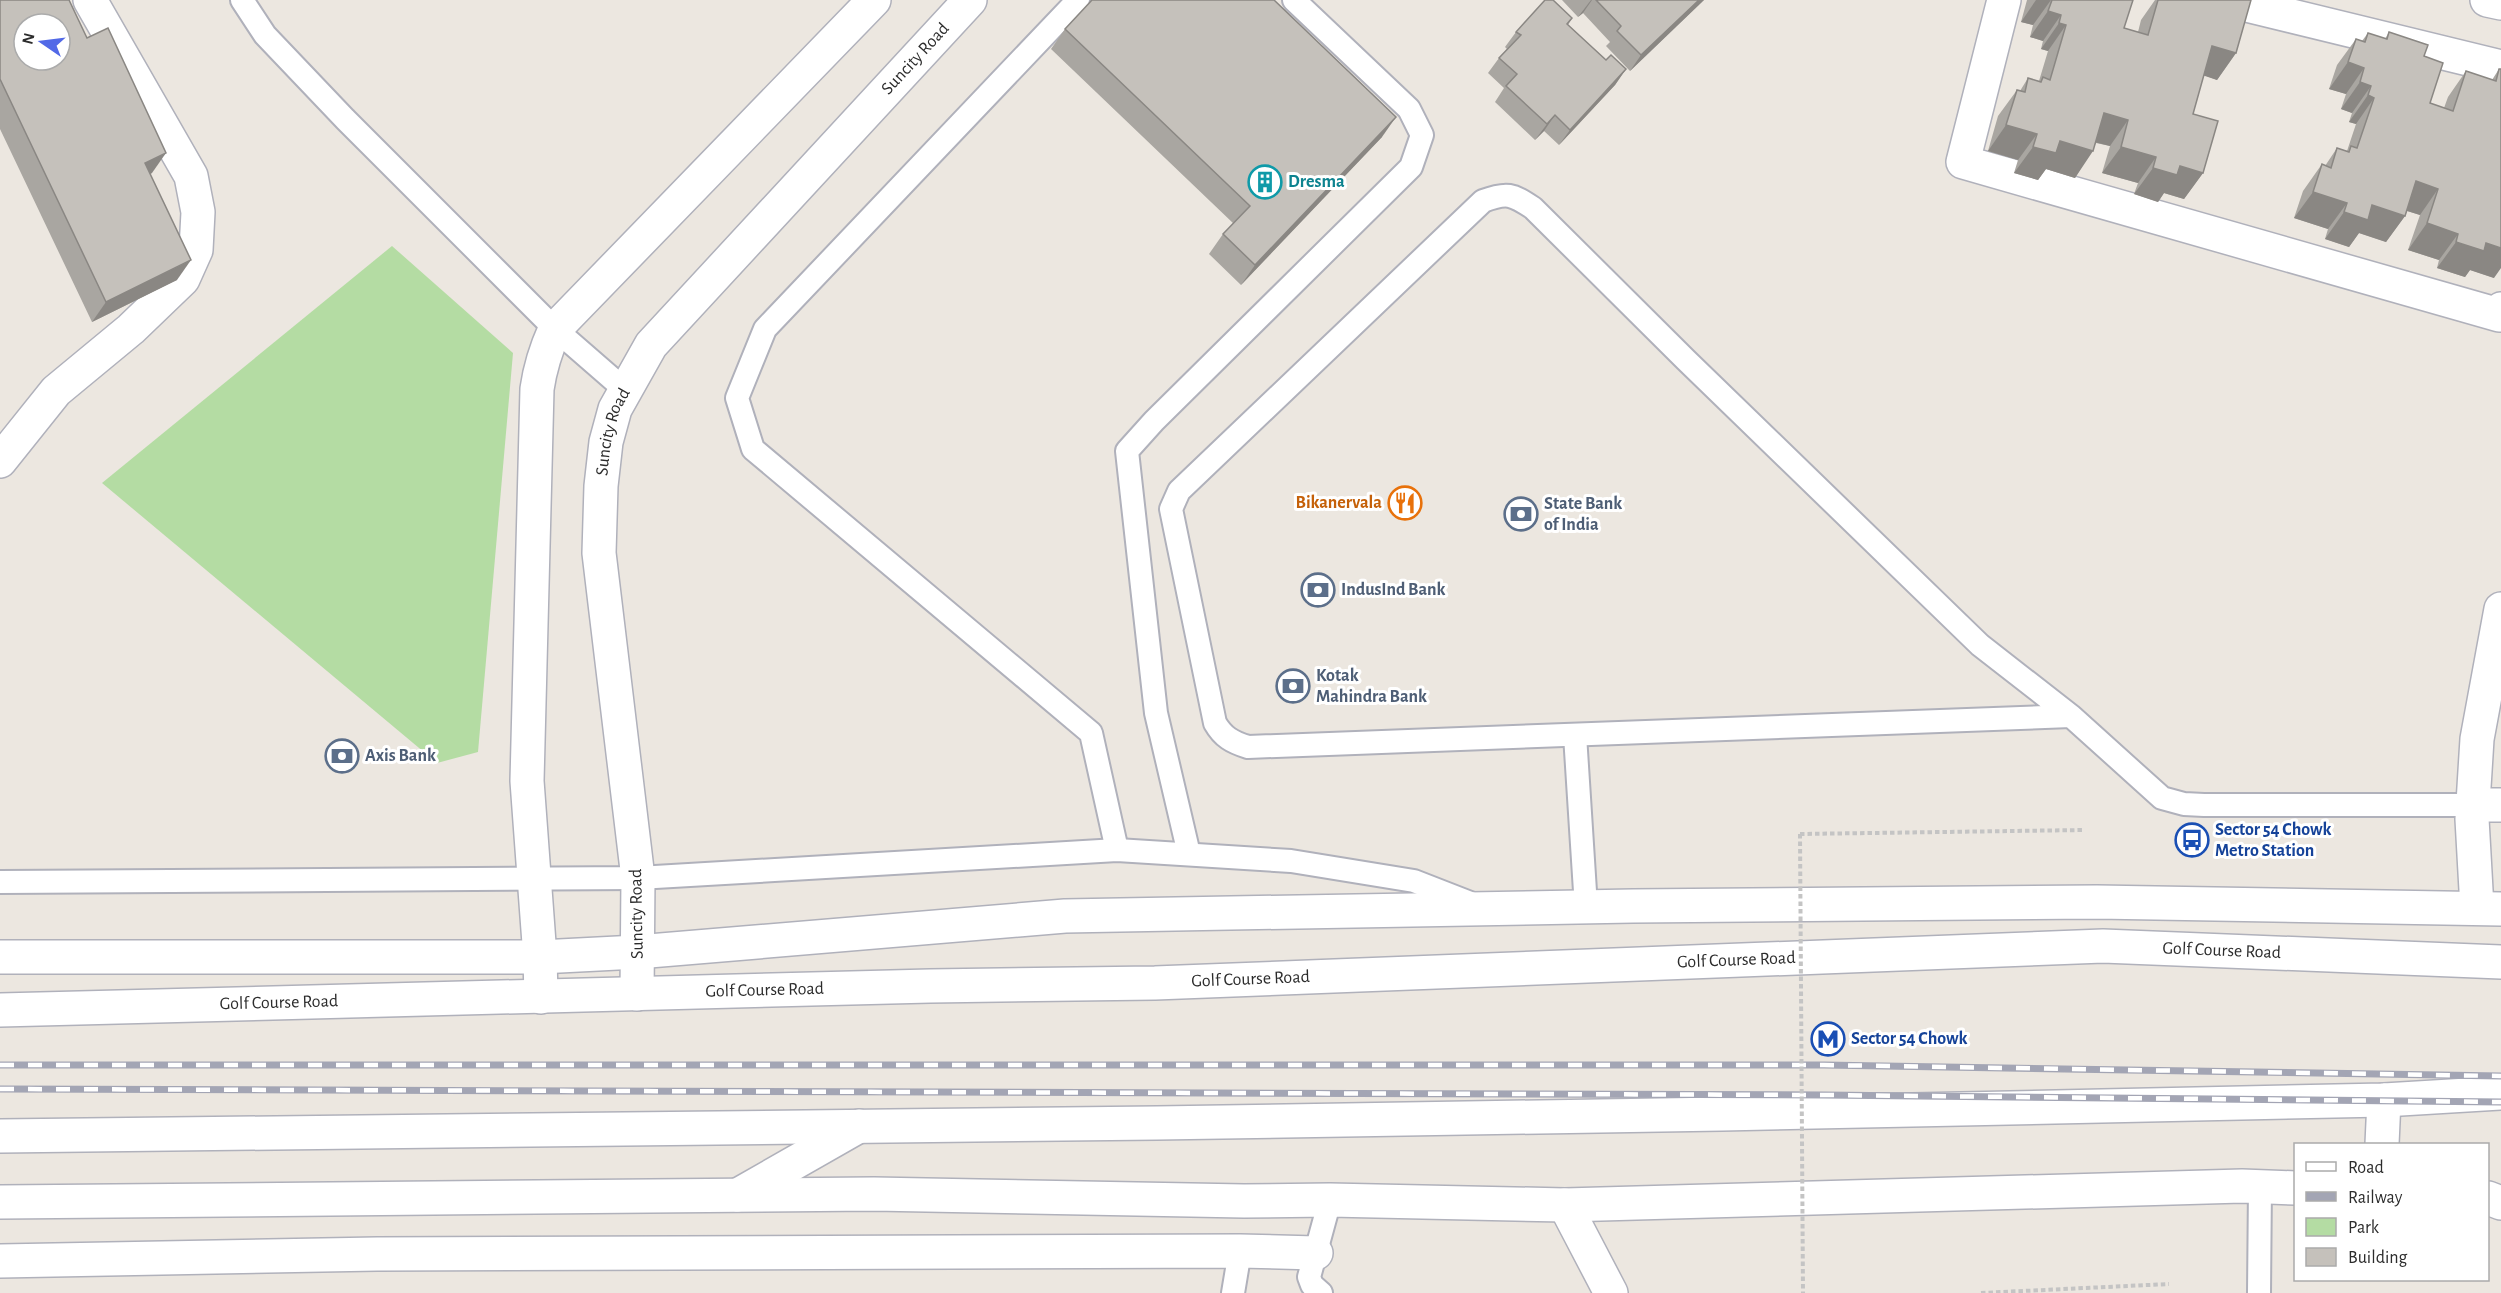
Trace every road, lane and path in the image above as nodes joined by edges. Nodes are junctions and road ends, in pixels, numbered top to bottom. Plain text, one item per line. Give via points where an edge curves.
1 (90, 0) edge
2 (242, 0) edge
3 (874, 0) edge
4 (970, 0) edge
5 (1078, 0) edge
6 (1294, 0) edge
7 (2004, 0) edge
8 (2226, 0) edge
9 (2487, 0) edge
10 (2501, 3) edge
11 (2501, 68) edge
12 (2501, 309) edge
13 (555, 329) junction
14 (624, 389) junction
15 (0, 461) edge
16 (2501, 609) edge
17 (2071, 717) junction
18 (1575, 735) junction
19 (2487, 805) edge
20 (2084, 830) dead end
21 (1117, 850) junction
22 (1189, 854) junction
23 (534, 878) junction
24 (638, 878) junction
25 (0, 882) edge
26 (1586, 907) junction
27 (1486, 909) junction
28 (2489, 909) edge
29 (637, 952) junction
30 (0, 957) edge
31 (540, 957) junction
32 (2501, 962) edge
33 (637, 994) junction
34 (541, 997) junction
35 (0, 1010) edge
36 (2501, 1093) edge
37 (2384, 1100) junction
38 (860, 1125) junction
39 (0, 1136) edge
40 (2382, 1143) edge
41 (2260, 1186) junction
42 (2294, 1188) edge
43 (738, 1195) junction
44 (1330, 1200) junction
45 (0, 1202) edge
46 (1565, 1205) junction
47 (1240, 1251) junction
48 (0, 1261) edge
49 (1312, 1279) edge
50 (2169, 1284) dead end
51 (1233, 1293) edge
52 (1611, 1293) edge
53 (1803, 1293) edge
54 (1981, 1293) edge
55 (2259, 1293) edge

1 - 15 street via 191,176 198,212 196,250 183,279 56,392
2 - 13 lane via 265,35
3 - 13 street
4 - 14 street, Suncity Road via 651,345
5 - 21 lane via 765,329 737,398 753,449 1091,733
6 - 22 lane via 1409,109 1422,135 1411,167 1127,451 1156,713
7 - 12 street via 1963,162 2499,315
8 - 11 street
9 - 10 street
13 - 14 lane
13 - 23 street via 540,367 537,389 527,781
14 - 24 street, Suncity Road via 606,442 599,553
16 - 19 street via 2477,739
17 - 18 lane
17 - 18 lane via 1959,625 1533,208 1502,194 1483,201 1179,491 1171,508 1215,723 1232,742 1248,747
17 - 19 lane via 2162,798 2184,804
18 - 26 lane
19 - 28 street
20 - 53 path, bridge via 1800,834
21 - 22 lane
21 - 24 lane
22 - 27 lane via 1291,861 1414,881
23 - 24 lane
23 - 25 lane
23 - 31 street
24 - 29 street, Suncity Road
26 - 27 street
26 - 28 street via 2097,902
27 - 29 street via 1065,916
29 - 31 street
29 - 33 street, Suncity Road
30 - 31 street
31 - 34 street
32 - 33 street, Golf Course Road via 2103,946 1155,983
33 - 34 street, Golf Course Road
34 - 35 street, Golf Course Road
36 - 37 street
37 - 38 street via 1157,1124
37 - 40 street
38 - 39 street
38 - 43 street
41 - 42 street
41 - 46 street
41 - 55 lane
43 - 44 street
43 - 45 street
44 - 46 street
44 - 49 lane
46 - 52 street
47 - 48 street via 377,1254
47 - 49 street
47 - 51 lane
50 - 54 path

